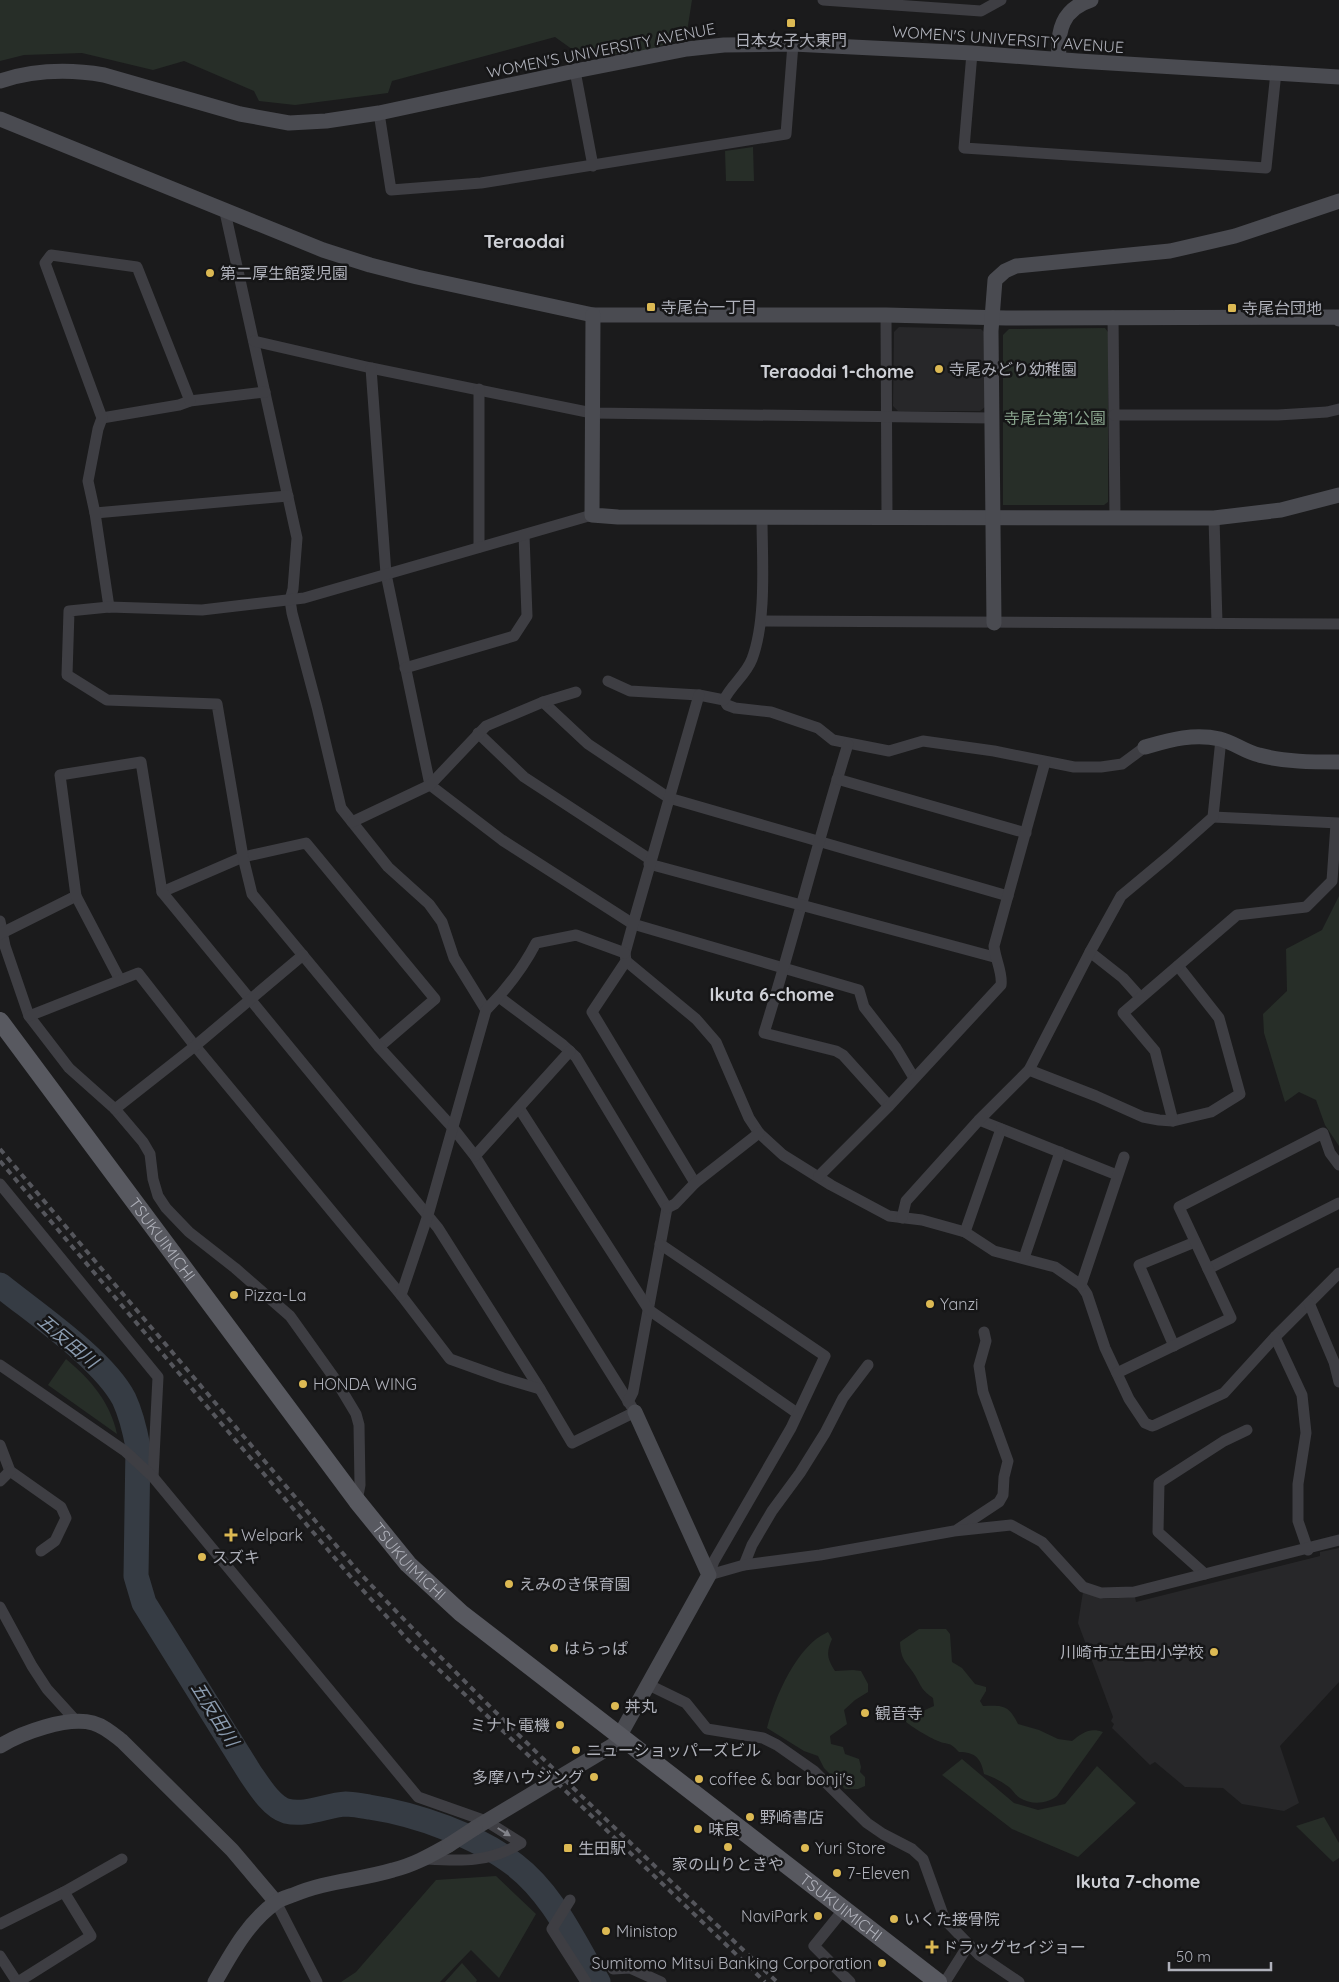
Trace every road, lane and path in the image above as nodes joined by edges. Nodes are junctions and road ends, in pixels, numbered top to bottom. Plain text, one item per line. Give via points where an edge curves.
1 (823, 0) edge
2 (1000, 0) edge
3 (1091, 0) edge
4 (919, 3) edge
5 (793, 44) junction
6 (972, 53) junction
7 (1059, 59) junction
8 (575, 71) junction
9 (1276, 72) junction
10 (1339, 77) edge
11 (0, 81) edge
12 (379, 113) junction
13 (0, 119) edge
14 (593, 166) junction
15 (1339, 201) edge
16 (225, 212) junction
17 (1339, 305) edge
18 (593, 315) junction
19 (886, 315) junction
20 (1113, 316) junction
21 (992, 317) junction
22 (1339, 318) edge
23 (254, 340) junction
24 (371, 368) junction
25 (479, 389) junction
26 (265, 392) junction
27 (190, 401) junction
28 (1339, 409) edge
29 (592, 413) junction
30 (1114, 415) junction
31 (886, 416) junction
32 (102, 418) junction
33 (993, 418) junction
34 (1339, 495) edge
35 (288, 496) junction
36 (95, 513) junction
37 (592, 515) junction
38 (887, 516) junction
39 (762, 517) junction
40 (993, 518) junction
41 (1115, 518) junction
42 (1214, 518) junction
43 (524, 535) junction
44 (479, 547) junction
45 (386, 574) junction
46 (290, 600) junction
47 (108, 607) junction
48 (761, 621) junction
49 (1216, 622) junction
50 (994, 623) junction
51 (1339, 624) edge
52 (405, 668) junction
53 (608, 681) dead end
54 (576, 692) dead end
55 (698, 695) junction
56 (724, 700) junction
57 (543, 702) junction
58 (478, 733) junction
59 (1221, 739) junction
60 (848, 744) junction
61 (1145, 747) joint
62 (1045, 762) junction
63 (1339, 762) edge
64 (837, 779) junction
65 (430, 785) junction
66 (669, 798) junction
67 (1213, 816) junction
68 (352, 822) junction
69 (1337, 823) edge
70 (1026, 833) junction
71 (818, 841) junction
72 (243, 857) junction
73 (650, 862) junction
74 (162, 892) junction
75 (76, 896) junction
76 (1008, 896) junction
77 (802, 905) junction
78 (0, 921) edge
79 (633, 924) junction
80 (1, 933) edge
81 (1090, 952) junction
82 (303, 955) junction
83 (994, 956) junction
84 (626, 957) junction
85 (1178, 966) junction
86 (784, 969) junction
87 (120, 980) junction
88 (499, 997) junction
89 (1140, 997) junction
90 (250, 1000) junction
91 (486, 1010) junction
92 (29, 1016) junction
93 (0, 1021) edge
94 (195, 1046) junction
95 (379, 1047) junction
96 (570, 1051) junction
97 (1029, 1070) junction
98 (914, 1078) junction
99 (889, 1106) junction
100 (519, 1108) junction
101 (115, 1109) junction
102 (979, 1120) junction
103 (1173, 1121) junction
104 (453, 1128) junction
105 (1001, 1129) junction
106 (759, 1133) junction
107 (1060, 1152) junction
108 (475, 1156) junction
109 (1124, 1157) dead end
110 (1339, 1165) edge
111 (1117, 1175) junction
112 (819, 1176) junction
113 (695, 1183) junction
114 (0, 1184) edge
115 (1339, 1203) edge
116 (667, 1208) junction
117 (428, 1215) junction
118 (902, 1218) junction
119 (965, 1232) junction
120 (1194, 1242) junction
121 (660, 1244) junction
122 (1024, 1258) junction
123 (1208, 1269) junction
124 (1339, 1273) edge
125 (1081, 1285) junction
126 (401, 1295) junction
127 (1308, 1303) junction
128 (649, 1310) junction
129 (984, 1332) dead end
130 (1275, 1337) junction
131 (1174, 1346) junction
132 (1336, 1359) edge
133 (0, 1365) edge
134 (868, 1365) dead end
135 (1116, 1373) junction
136 (1339, 1382) edge
137 (540, 1389) junction
138 (631, 1407) junction
139 (798, 1413) junction
140 (1247, 1430) dead end
141 (0, 1445) edge
142 (10, 1471) junction
143 (149, 1474) junction
144 (0, 1481) edge
145 (357, 1501) junction
146 (954, 1531) junction
147 (1339, 1540) edge
148 (1308, 1550) junction
149 (41, 1551) dead end
150 (744, 1565) junction
151 (1205, 1574) junction
152 (709, 1575) junction
153 (0, 1607) edge
154 (649, 1685) junction
155 (77, 1722) junction
156 (621, 1737) junction
157 (0, 1746) edge
158 (481, 1825) junction
159 (425, 1859) junction
160 (122, 1860) dead end
161 (64, 1892) junction
162 (276, 1902) junction
163 (569, 1902) dead end
164 (844, 1909) junction
165 (0, 1924) edge
166 (969, 1944) junction
167 (0, 1956) edge
168 (613, 1969) dead end
169 (18, 1982) edge
170 (216, 1982) edge
171 (317, 1982) edge
172 (586, 1982) edge
173 (661, 1982) edge
174 (850, 1982) edge
175 (938, 1982) edge
176 (945, 1982) edge
177 (1019, 1982) edge

1 - 4 street
2 - 4 street via 981,11
3 - 7 street via 1080,3 1062,24
5 - 6 street, WOMEN'S UNIVERSITY AVENUE
5 - 8 street, WOMEN'S UNIVERSITY AVENUE via 687,49
5 - 14 street via 786,134
6 - 7 street, WOMEN'S UNIVERSITY AVENUE
6 - 9 street via 964,148 1266,168
7 - 9 street, WOMEN'S UNIVERSITY AVENUE
8 - 12 street, WOMEN'S UNIVERSITY AVENUE
8 - 14 street
9 - 10 street, WOMEN'S UNIVERSITY AVENUE
11 - 12 street, WOMEN'S UNIVERSITY AVENUE via 50,71 86,72 240,114 289,123
12 - 14 street via 391,190 481,183
13 - 16 street
15 - 21 street via 1235,236 1170,251 1016,266 995,280
16 - 18 street via 370,265
16 - 23 street
17 - 22 street
18 - 19 street
18 - 29 street
19 - 21 street
19 - 31 street
20 - 21 street
20 - 22 street
20 - 30 street
21 - 33 street
23 - 24 street
23 - 26 street
24 - 25 street
24 - 45 street
25 - 29 street
25 - 44 street
26 - 27 street
26 - 35 street
27 - 32 street via 179,406
27 - 32 street via 137,267 51,255 45,263
28 - 30 street via 1278,415
29 - 31 street
29 - 37 street
30 - 41 street
31 - 33 street
31 - 38 street
32 - 36 street via 88,481
33 - 40 street
34 - 42 street via 1281,510
35 - 36 street
35 - 46 street via 297,538
36 - 47 street
37 - 39 street
37 - 43 street
38 - 39 street
38 - 40 street
39 - 48 street
40 - 41 street
40 - 50 street
41 - 42 street
42 - 49 street
43 - 44 street
43 - 52 street via 527,616 514,636
44 - 45 street
45 - 46 street
45 - 52 street
46 - 47 street via 202,610
46 - 68 street via 341,808
47 - 72 street via 69,611 67,675 107,700 217,704
48 - 50 street
48 - 56 street via 745,674
49 - 50 street
49 - 51 street
52 - 65 street
53 - 55 street via 630,690
54 - 57 street
55 - 56 street
55 - 66 street
56 - 60 street via 735,708 771,712 818,728 833,740
57 - 58 street via 486,726
57 - 66 street via 588,744
58 - 65 street
58 - 73 street via 524,778
59 - 61 street via 1192,736
59 - 63 street via 1257,755 1275,759
59 - 67 street
60 - 62 street via 889,751 923,741
60 - 64 street
61 - 62 street via 1122,764 1074,767
62 - 70 street
64 - 70 street
64 - 71 street
65 - 68 street
65 - 79 street via 502,840
66 - 71 street
66 - 73 street
67 - 69 street
67 - 81 street via 1121,896
68 - 91 street via 388,867 429,904 442,922 454,958
69 - 85 street via 1332,881 1306,907 1238,915
70 - 76 street
71 - 76 street
71 - 77 street
72 - 74 street
72 - 82 street via 252,894
72 - 95 street via 306,843 435,999
73 - 77 street
73 - 79 street
74 - 75 street via 141,762 60,775
74 - 90 street
75 - 80 street
75 - 87 street
76 - 83 street
77 - 83 street
77 - 86 street
78 - 80 street
79 - 84 street
79 - 86 street
80 - 92 street
81 - 89 street via 1123,978
81 - 97 street
82 - 90 street
82 - 95 street
83 - 98 street via 1001,985
84 - 88 street via 576,935 536,943 525,965
84 - 106 street via 696,1019 716,1042 749,1118
84 - 113 street via 592,1012
85 - 89 street
85 - 103 street via 1219,1018 1240,1094 1211,1112
86 - 98 street via 859,990 864,1007 896,1048
86 - 99 street via 764,1033 844,1055
87 - 92 street
87 - 94 street via 138,973
88 - 91 street
88 - 96 street
89 - 103 street via 1123,1013 1154,1052
90 - 94 street
90 - 117 street
91 - 104 street
92 - 101 street via 69,1068
93 - 145 main road, TSUKUIMICHI
94 - 101 street
94 - 126 street
95 - 104 street
96 - 100 street
96 - 116 street
97 - 102 street
97 - 103 street via 1143,1118
98 - 99 street
99 - 112 street
100 - 108 street
100 - 128 street
101 - 145 street via 150,1154 158,1196 166,1208 189,1232 290,1316 335,1379 359,1425 360,1485
102 - 105 street
102 - 118 street via 906,1201
104 - 108 street
104 - 117 street
105 - 107 street
105 - 119 street
106 - 112 street via 783,1155
106 - 113 street
107 - 111 street
107 - 122 street
108 - 138 street
109 - 111 street
110 - 120 street via 1330,1153 1323,1133 1179,1207
111 - 125 street
112 - 118 street via 889,1216
113 - 116 street
114 - 143 street via 158,1377
115 - 123 street
116 - 121 street
117 - 126 street
117 - 137 street
118 - 119 street
119 - 122 street via 994,1251
120 - 123 street
120 - 131 street via 1139,1265
121 - 128 street
121 - 139 street via 825,1356
122 - 125 street via 1055,1267
123 - 131 street via 1231,1318
124 - 127 street
125 - 135 street
126 - 137 street via 450,1359
127 - 130 street
127 - 132 street
128 - 138 street
128 - 139 street
129 - 146 street via 986,1340 979,1366 983,1392 1008,1462 999,1502
130 - 135 street via 1224,1393 1152,1426 1145,1424
130 - 148 street via 1302,1395 1306,1433 1298,1484 1298,1521
131 - 135 street
132 - 136 street
133 - 143 street via 124,1451
134 - 150 street via 843,1398 805,1465 772,1511
137 - 138 street via 572,1443
138 - 152 street
139 - 152 street
140 - 151 street via 1159,1483 1158,1532
141 - 142 street
142 - 144 street
142 - 149 street via 61,1507 66,1518 55,1541
143 - 158 street via 418,1798
145 - 156 main road, TSUKUIMICHI via 408,1564 432,1588
146 - 150 street
146 - 151 street via 1010,1525 1042,1542 1084,1588 1101,1593 1134,1592
147 - 148 street
148 - 151 street
150 - 152 street
152 - 154 street
153 - 155 street via 47,1689
154 - 156 street
154 - 166 street via 686,1702 707,1729 763,1738 777,1744 814,1771 867,1823 912,1849 923,1859 945,1920
155 - 157 street via 43,1727
155 - 162 street via 92,1723 122,1741 232,1850
156 - 158 street via 609,1749
156 - 164 main road, TSUKUIMICHI
158 - 159 street, bridge
158 -> 159 street via 521,1842 482,1860
159 - 162 street via 392,1871 302,1890
160 - 161 street
161 - 165 street
161 - 169 street via 91,1936
162 - 170 street via 256,1920 235,1948
162 - 171 street
163 - 172 street via 552,1929
164 - 174 street via 814,1946
164 - 175 main road, TSUKUIMICHI
166 - 176 street
166 - 177 street via 979,1955
167 - 169 street
168 - 173 street via 630,1968

